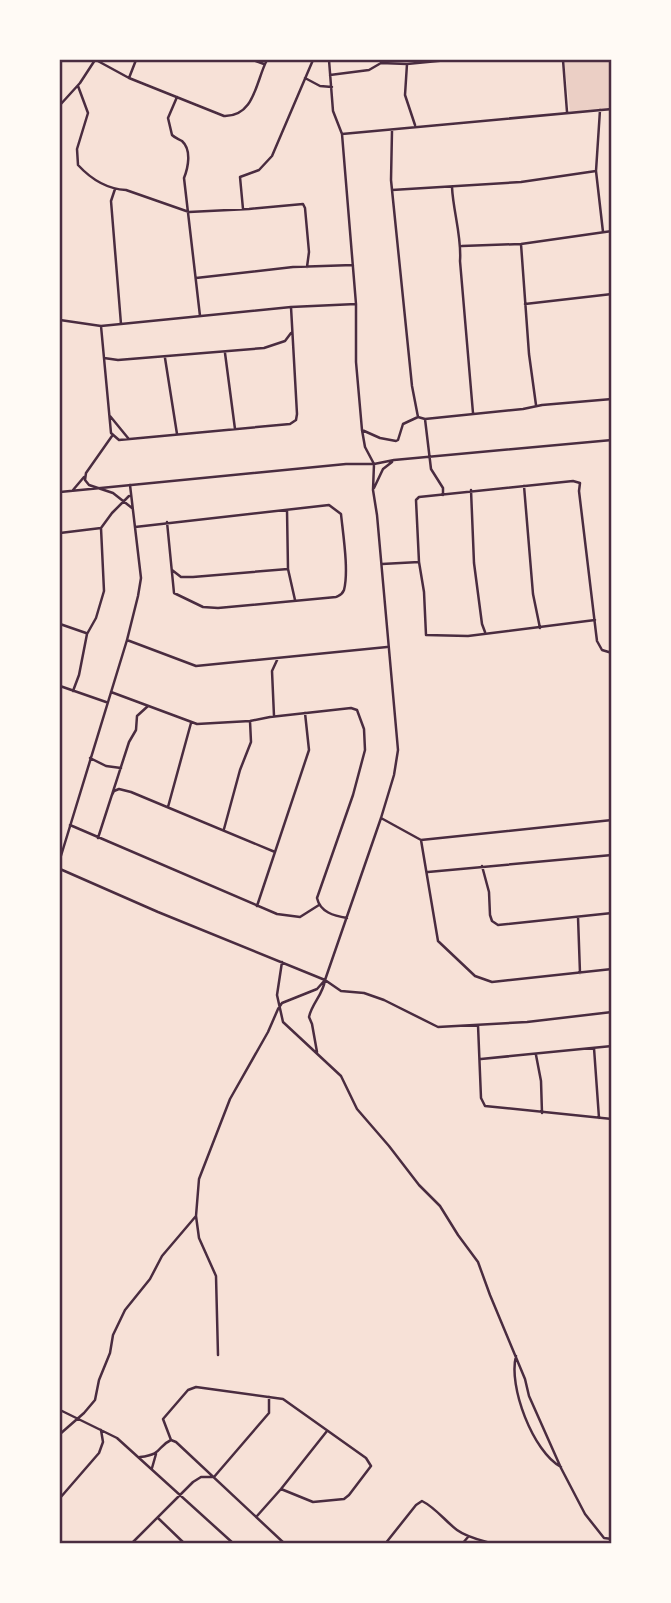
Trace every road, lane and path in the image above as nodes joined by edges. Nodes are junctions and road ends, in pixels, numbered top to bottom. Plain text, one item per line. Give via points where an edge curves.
1 (96, 60) edge
2 (136, 60) edge
3 (253, 60) edge
4 (267, 60) edge
5 (313, 60) edge
6 (329, 60) edge
7 (448, 60) edge
8 (563, 60) edge
9 (381, 61) edge
10 (264, 64) junction
11 (407, 64) junction
12 (330, 75) junction
13 (129, 78) junction
14 (306, 78) junction
15 (78, 86) junction
16 (331, 87) junction
17 (177, 97) junction
18 (60, 105) edge
19 (611, 109) edge
20 (600, 110) junction
21 (567, 113) junction
22 (415, 126) junction
23 (391, 131) junction
24 (342, 134) junction
25 (596, 171) junction
26 (452, 187) junction
27 (115, 189) junction
28 (392, 190) junction
29 (243, 209) junction
30 (189, 212) junction
31 (611, 231) edge
32 (603, 232) junction
33 (521, 244) junction
34 (461, 246) junction
35 (353, 265) junction
36 (307, 267) junction
37 (197, 278) junction
38 (611, 294) edge
39 (356, 304) junction
40 (525, 304) junction
41 (291, 307) junction
42 (200, 316) junction
43 (60, 320) edge
44 (121, 324) junction
45 (101, 326) junction
46 (292, 332) junction
47 (225, 352) junction
48 (165, 357) junction
49 (104, 358) junction
50 (611, 399) edge
51 (536, 405) junction
52 (108, 413) junction
53 (473, 413) junction
54 (418, 417) junction
55 (425, 419) junction
56 (235, 429) junction
57 (362, 430) junction
58 (177, 434) junction
59 (113, 435) junction
60 (130, 439) junction
61 (611, 440) edge
62 (430, 457) junction
63 (394, 460) junction
64 (374, 464) junction
65 (84, 477) junction
66 (130, 485) junction
67 (524, 486) junction
68 (97, 488) junction
69 (73, 490) junction
70 (373, 490) junction
71 (471, 490) junction
72 (60, 492) edge
73 (443, 495) junction
74 (130, 496) junction
75 (125, 501) junction
76 (132, 508) junction
77 (288, 510) junction
78 (167, 522) junction
79 (135, 527) junction
80 (101, 528) junction
81 (60, 533) edge
82 (419, 562) junction
83 (382, 564) junction
84 (171, 569) junction
85 (288, 569) junction
86 (295, 600) junction
87 (595, 620) junction
88 (60, 624) edge
89 (540, 628) junction
90 (487, 633) junction
91 (87, 634) junction
92 (127, 640) junction
93 (387, 647) junction
94 (611, 653) edge
95 (278, 657) junction
96 (60, 686) edge
97 (73, 691) junction
98 (111, 692) junction
99 (107, 702) junction
100 (149, 706) junction
101 (305, 713) junction
102 (274, 716) junction
103 (250, 721) junction
104 (191, 723) junction
105 (90, 758) junction
106 (121, 768) junction
107 (112, 795) junction
108 (169, 807) junction
109 (381, 818) junction
110 (611, 820) edge
111 (70, 825) junction
112 (224, 829) junction
113 (98, 838) junction
114 (421, 840) junction
115 (275, 852) junction
116 (611, 855) edge
117 (60, 859) edge
118 (482, 866) junction
119 (60, 869) edge
120 (428, 872) junction
121 (319, 905) junction
122 (257, 906) junction
123 (611, 913) edge
124 (578, 915) junction
125 (347, 918) junction
126 (282, 962) junction
127 (611, 970) edge
128 (580, 973) junction
129 (325, 981) junction
130 (278, 1009) junction
131 (611, 1012) edge
132 (478, 1025) junction
133 (611, 1046) edge
134 (594, 1048) junction
135 (317, 1052) junction
136 (536, 1055) junction
137 (481, 1059) junction
138 (542, 1113) junction
139 (599, 1118) junction
140 (611, 1119) edge
141 (195, 1216) junction
142 (218, 1356) dead end
143 (516, 1356) junction
144 (269, 1397) junction
145 (60, 1410) edge
146 (78, 1419) junction
147 (101, 1430) junction
148 (327, 1431) junction
149 (60, 1434) edge
150 (171, 1440) junction
151 (156, 1454) junction
152 (140, 1457) junction
153 (152, 1468) junction
154 (561, 1468) junction
155 (214, 1477) junction
156 (281, 1489) junction
157 (180, 1496) junction
158 (60, 1498) edge
159 (257, 1516) junction
160 (158, 1518) junction
161 (468, 1537) junction
162 (611, 1539) edge
163 (131, 1544) edge
164 (185, 1544) edge
165 (234, 1544) edge
166 (285, 1544) edge
167 (385, 1544) edge
168 (462, 1544) edge
169 (494, 1544) edge

1 - 13 street
1 - 15 street
2 - 13 street
3 - 10 street
4 - 10 street
5 - 14 street
6 - 12 street
7 - 11 street
8 - 21 street
9 - 11 street
9 - 12 street via 369,70
10 - 17 street via 256,91 239,114 224,116
11 - 22 street via 405,95
12 - 16 street
13 - 17 street
14 - 16 street
14 - 29 street via 272,156 259,170 240,177
15 - 18 street
15 - 27 street via 88,113 77,149 78,165
16 - 24 street via 333,111
17 - 30 street via 168,118 172,135 188,150 184,178
19 - 20 street
20 - 21 street
20 - 25 street
21 - 22 street
22 - 23 street
23 - 24 street
23 - 28 street
24 - 35 street
25 - 26 street
25 - 32 street
26 - 28 street
26 - 34 street
27 - 30 street
27 - 44 street via 111,201
28 - 54 street
29 - 30 street
29 - 36 street via 303,204
30 - 37 street
31 - 32 street
32 - 33 street
33 - 34 street
33 - 40 street
34 - 53 street
35 - 36 street
35 - 39 street
36 - 37 street
37 - 42 street
38 - 40 street
39 - 41 street
39 - 57 street
40 - 51 street
41 - 42 street
41 - 46 street
42 - 44 street
43 - 45 street
44 - 45 street
45 - 49 street
46 - 47 street via 279,344
46 - 56 street via 296,420
47 - 48 street
47 - 56 street
48 - 49 street
48 - 58 street
49 - 52 street
50 - 51 street
51 - 53 street
52 - 59 street
52 - 60 street
53 - 55 street
54 - 55 street
54 - 57 street via 403,424 396,441
55 - 62 street
56 - 58 street
57 - 64 street
58 - 60 street
59 - 60 street
59 - 65 street
61 - 62 street
62 - 63 street
62 - 73 street
63 - 64 street
63 - 70 street via 383,469
64 - 66 street
64 - 70 street
65 - 68 street
65 - 69 street
66 - 68 street
66 - 74 street
67 - 71 street
67 - 87 street via 580,483
67 - 89 street
68 - 69 street
68 - 75 street
69 - 72 street
70 - 83 street
71 - 73 street
71 - 90 street via 474,563 483,631
73 - 82 street via 419,497 415,502
74 - 75 street
74 - 76 street
75 - 76 street
75 - 80 street
76 - 79 street
77 - 78 street
77 - 85 street
77 - 86 street via 334,507 341,514 345,552 340,596
78 - 79 street
78 - 84 street
79 - 92 street via 141,578
80 - 81 street
80 - 91 street via 104,591
82 - 83 street
82 - 90 street via 426,635
83 - 93 street
84 - 85 street via 181,577 193,577
84 - 86 street via 174,593 203,607
85 - 86 street
87 - 89 street
87 - 94 street via 599,648
88 - 91 street
89 - 90 street
91 - 97 street
92 - 95 street via 196,666
92 - 98 street
93 - 95 street
93 - 109 street via 398,750
95 - 102 street via 272,671
96 - 97 street
97 - 99 street
98 - 99 street
98 - 100 street
99 - 105 street
100 - 104 street
100 - 106 street via 137,716
101 - 102 street
101 - 115 street via 309,750
101 - 121 street via 357,710 365,740 353,795 317,898
102 - 103 street
103 - 104 street
103 - 112 street via 251,742
104 - 108 street
105 - 106 street
105 - 111 street
106 - 107 street
107 - 108 street via 119,789
107 - 113 street
108 - 112 street
109 - 114 street
109 - 125 street
110 - 114 street
111 - 113 street
111 - 117 street
112 - 115 street
113 - 122 street
114 - 120 street
115 - 122 street
116 - 118 street
118 - 120 street
118 - 124 street via 490,915 498,925
119 - 126 street
120 - 128 street via 438,941 475,976 492,982
121 - 122 street via 296,918
121 - 125 street
123 - 124 street
124 - 128 street
125 - 129 street
126 - 129 street
126 - 130 street
127 - 128 street
129 - 130 street
129 - 132 street via 341,991 384,1000 438,1027
129 - 135 street via 309,1017
130 - 135 street via 283,1022
130 - 141 street via 230,1099 200,1179
131 - 132 street
132 - 137 street
133 - 134 street
134 - 136 street
134 - 139 street
135 - 143 street via 341,1076 357,1109 440,1206 478,1262
136 - 137 street
136 - 138 street
137 - 138 street via 484,1105
138 - 139 street
139 - 140 street
141 - 142 street via 216,1276
141 - 146 street via 125,1310 95,1400
143 - 154 street
143 - 154 street via 512,1370 521,1408 538,1443
144 - 148 street via 294,1405
144 - 150 street via 195,1387 188,1390 163,1419
144 - 155 street via 269,1413
145 - 146 street
146 - 147 street
146 - 149 street
147 - 152 street
147 - 158 street via 99,1453
148 - 156 street
148 - 156 street via 366,1458 371,1466 364,1478 344,1499 313,1502
150 - 151 street
150 - 155 street
151 - 152 street
151 - 153 street
152 - 153 street
153 - 157 street
154 - 162 street via 585,1514 604,1538
155 - 157 street via 193,1482
155 - 159 street
156 - 159 street
157 - 160 street
157 - 165 street
159 - 166 street
160 - 163 street
160 - 164 street
161 - 167 street via 422,1501
161 - 168 street
161 - 169 street

